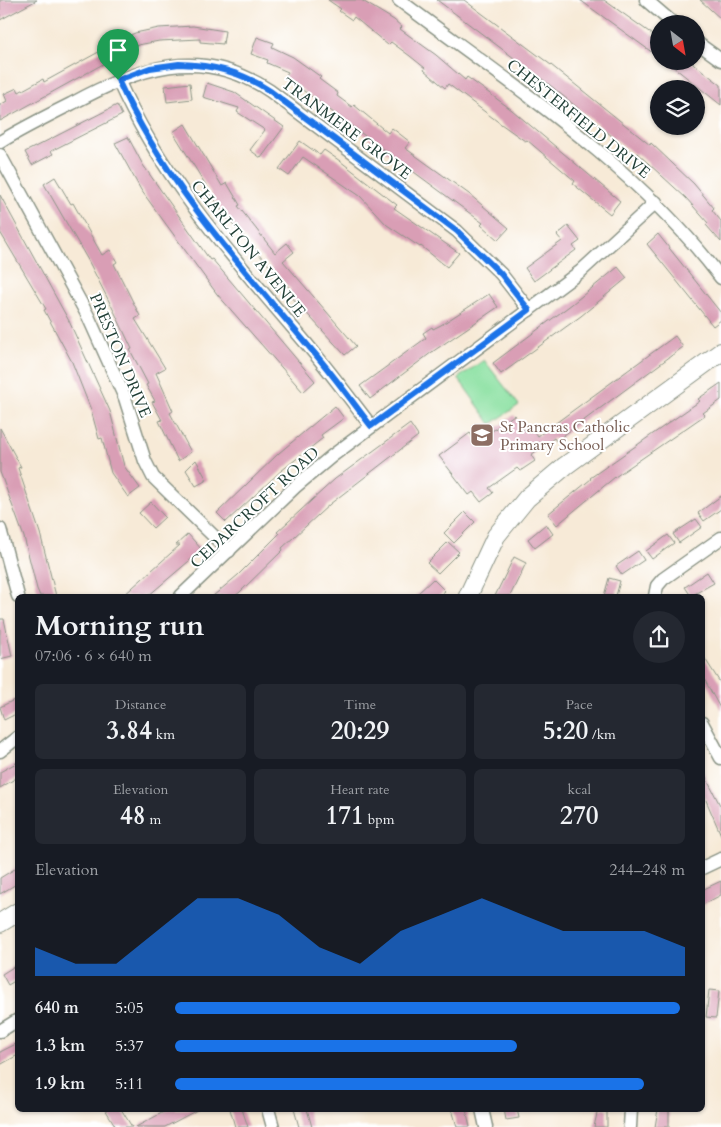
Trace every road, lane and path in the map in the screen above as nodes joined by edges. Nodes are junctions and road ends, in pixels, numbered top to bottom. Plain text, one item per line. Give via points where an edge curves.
1 (399, 0) edge
2 (646, 0) edge
3 (664, 15) edge
4 (705, 48) edge
5 (721, 60) edge
6 (118, 80) junction
7 (0, 142) edge
8 (0, 155) edge
9 (656, 202) junction
10 (721, 278) edge
11 (529, 310) junction
12 (721, 352) edge
13 (371, 426) junction
14 (0, 530) edge
15 (721, 538) edge
16 (229, 551) junction
17 (655, 593) edge
18 (17, 594) edge
19 (183, 594) edge
20 (469, 594) edge
21 (705, 729) edge
22 (15, 739) edge
23 (0, 751) edge
24 (721, 758) edge
25 (721, 859) edge
26 (705, 867) edge
27 (15, 914) edge
28 (0, 923) edge
29 (15, 1022) edge
30 (0, 1031) edge
31 (269, 1112) edge
32 (483, 1112) edge
33 (631, 1112) edge
34 (273, 1127) edge
35 (486, 1127) edge
36 (630, 1127) edge

1 - 9 street, CHESTERFIELD DRIVE via 597,150
2 - 3 street
4 - 5 street
6 - 7 street, TRANMERE GROVE
6 - 11 street, TRANMERE GROVE via 150,68 194,65 226,70 260,84 457,231 501,274
6 - 13 street, CHARLTON AVENUE via 183,193
8 - 16 street, PRESTON DRIVE via 92,323 125,398 153,478
9 - 10 street, CHESTERFIELD DRIVE
9 - 11 street, CEDARCROFT ROAD via 582,271
11 - 13 street, CEDARCROFT ROAD
12 - 20 street via 573,460 527,498 496,536
13 - 16 street, CEDARCROFT ROAD via 295,487
14 - 18 street
15 - 17 street via 663,579
16 - 19 street, CEDARCROFT ROAD
21 - 24 street
22 - 23 street
25 - 26 street
27 - 28 street
29 - 30 street
31 - 34 street
32 - 35 street
33 - 36 street

